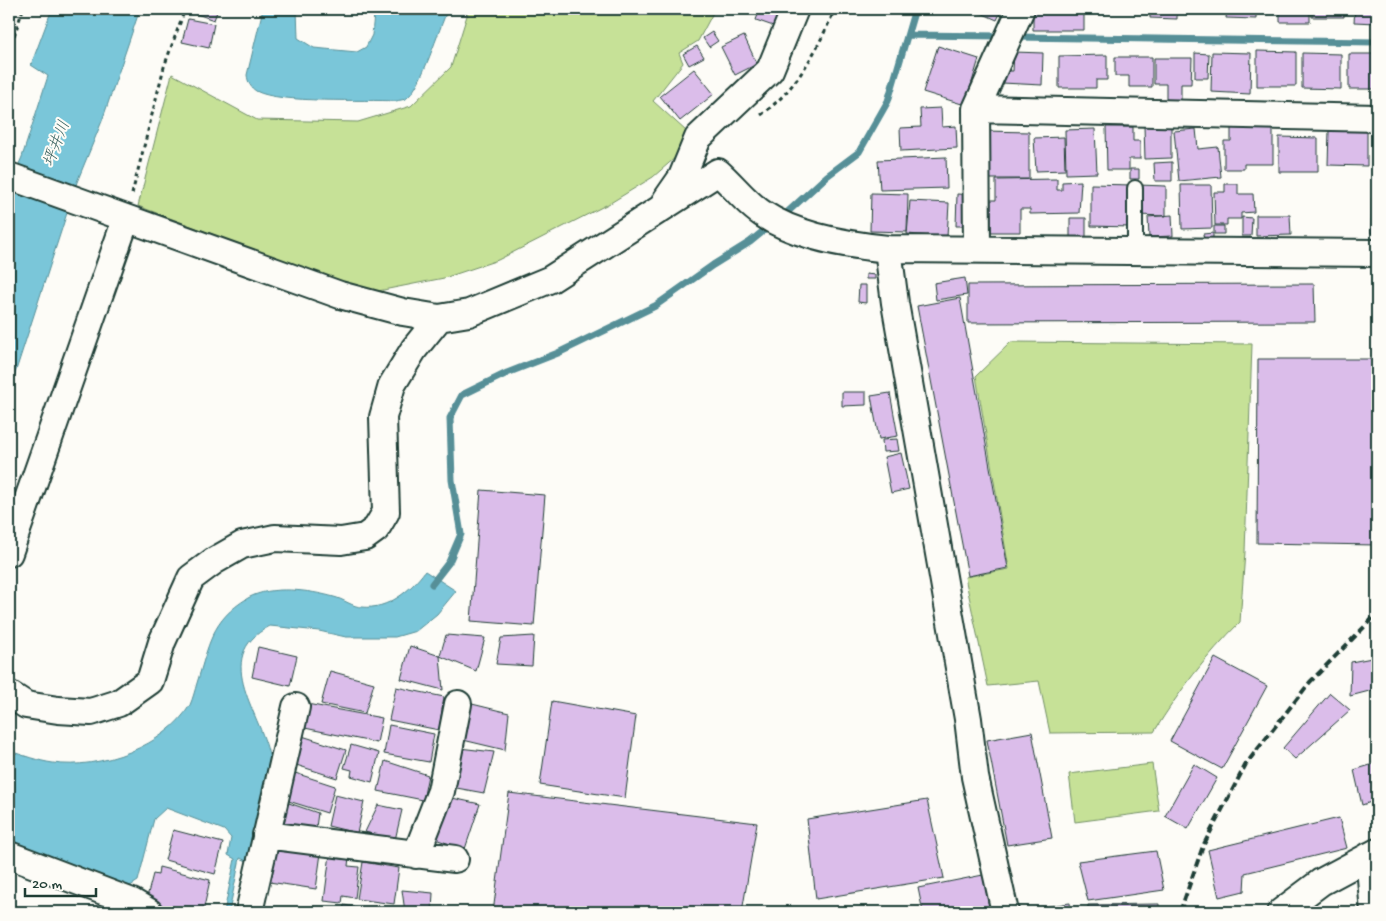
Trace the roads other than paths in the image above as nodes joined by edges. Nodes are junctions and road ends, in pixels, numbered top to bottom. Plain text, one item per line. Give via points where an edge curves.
1 (795, 9) edge
2 (1013, 27) edge
3 (976, 108) junction
4 (1377, 118) edge
5 (9, 176) edge
6 (1135, 188) dead end
7 (659, 208) junction
8 (126, 219) junction
9 (888, 248) junction
10 (977, 249) junction
11 (1135, 252) junction
12 (1377, 253) edge
13 (439, 318) junction
14 (9, 553) edge
15 (9, 694) edge
16 (458, 704) dead end
17 (296, 707) dead end
18 (266, 836) junction
19 (1373, 854) edge
20 (9, 855) edge
21 (416, 855) junction
22 (455, 859) dead end
23 (149, 912) edge
24 (249, 912) edge
25 (1006, 912) edge
26 (1281, 912) edge
27 (1374, 912) edge

1 - 7 street via 770,70 698,138 682,177
2 - 3 street
3 - 4 street
3 - 10 street
5 - 8 street
6 - 11 lane
7 - 9 street via 718,172 763,214 806,234
7 - 13 street via 550,279 468,313
8 - 13 street via 340,294 403,312
8 - 14 street
9 - 10 street
9 - 25 street via 975,777
10 - 11 street
11 - 12 street
13 - 15 street via 414,349 392,385 383,417 386,512 376,529 365,537 341,541 275,538 242,545 214,562 191,578 162,642 150,680 119,703 91,712 58,710 26,704
16 - 21 street via 441,791
17 - 18 street
18 - 21 street
18 - 24 street
19 - 26 street via 1321,882
19 - 27 street
20 - 23 street via 132,902
21 - 22 street

